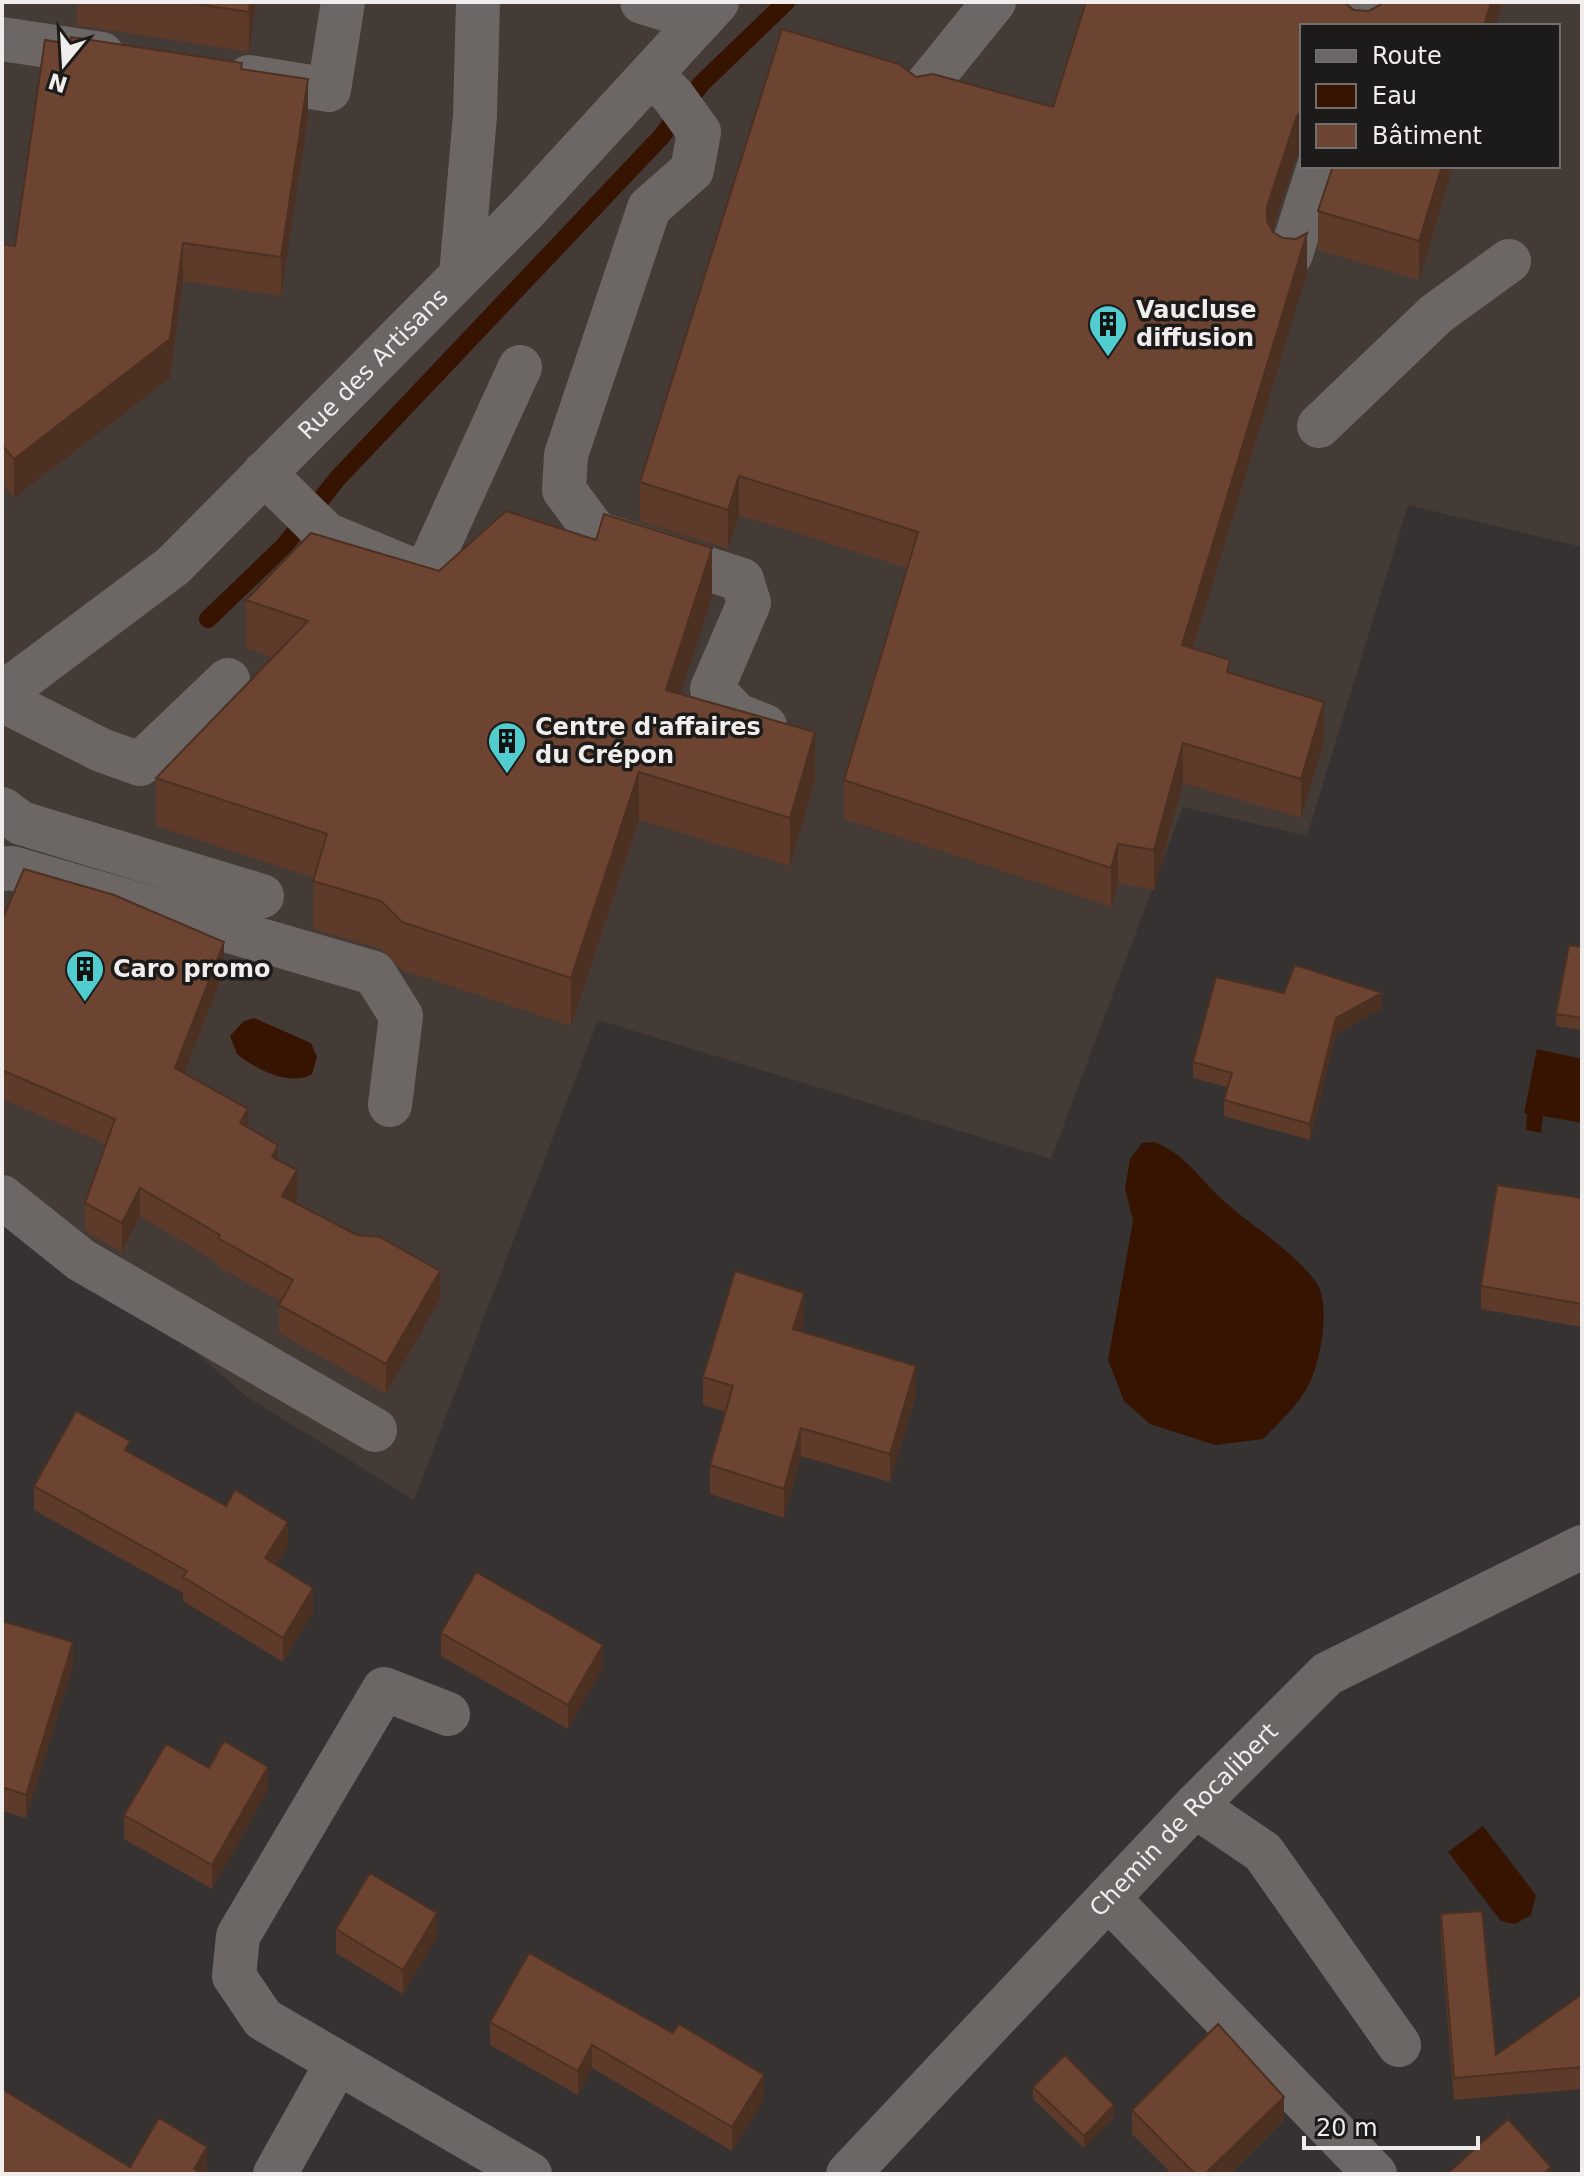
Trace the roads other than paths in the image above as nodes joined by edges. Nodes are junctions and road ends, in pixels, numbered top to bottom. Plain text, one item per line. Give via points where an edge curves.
1 (343, 2) edge
2 (478, 2) edge
3 (642, 2) edge
4 (994, 2) edge
5 (1371, 2) edge
6 (709, 11) edge
7 (1364, 24) edge
8 (2, 39) edge
9 (143, 61) edge
10 (205, 70) edge
11 (651, 74) junction
12 (921, 92) edge
13 (1318, 168) edge
14 (1291, 254) edge
15 (1509, 261) dead end
16 (461, 275) junction
17 (520, 367) dead end
18 (1319, 426) dead end
19 (264, 473) junction
20 (228, 680) dead end
21 (2, 694) edge
22 (2, 700) edge
23 (765, 726) edge
24 (2, 809) edge
25 (2, 869) edge
26 (262, 896) dead end
27 (390, 1105) dead end
28 (2, 1197) edge
29 (375, 1430) dead end
30 (1582, 1547) edge
31 (448, 1714) dead end
32 (1195, 1806) junction
33 (1108, 1898) junction
34 (1399, 2045) dead end
35 (337, 2063) junction
36 (512, 2170) edge
37 (275, 2174) edge
38 (848, 2174) edge
39 (1375, 2174) edge

1 - 10 street via 329,90
2 - 16 street via 475,116
3 - 6 street
4 - 12 street
5 - 7 street
6 - 11 street, Rue des Artisans
8 - 9 street
11 - 16 street, Rue des Artisans
11 - 23 street via 699,132 692,170 649,208 566,455 564,490 596,533 742,580 749,603 712,689 737,715
13 - 14 street
15 - 18 street via 1436,314
16 - 19 street, Rue des Artisans
17 - 19 street via 425,575 326,534
19 - 21 street, Rue des Artisans via 173,566
20 - 22 street via 140,764
24 - 26 street via 21,823
25 - 27 street via 374,973 401,1016
28 - 29 street via 81,1260
30 - 32 street, Chemin de Rocalibert via 1327,1674
31 - 35 street via 384,1689 238,1936 234,1976 263,2019
32 - 33 street, Chemin de Rocalibert
32 - 34 street via 1263,1852
33 - 38 street, Chemin de Rocalibert
33 - 39 street
35 - 36 street
35 - 37 street

